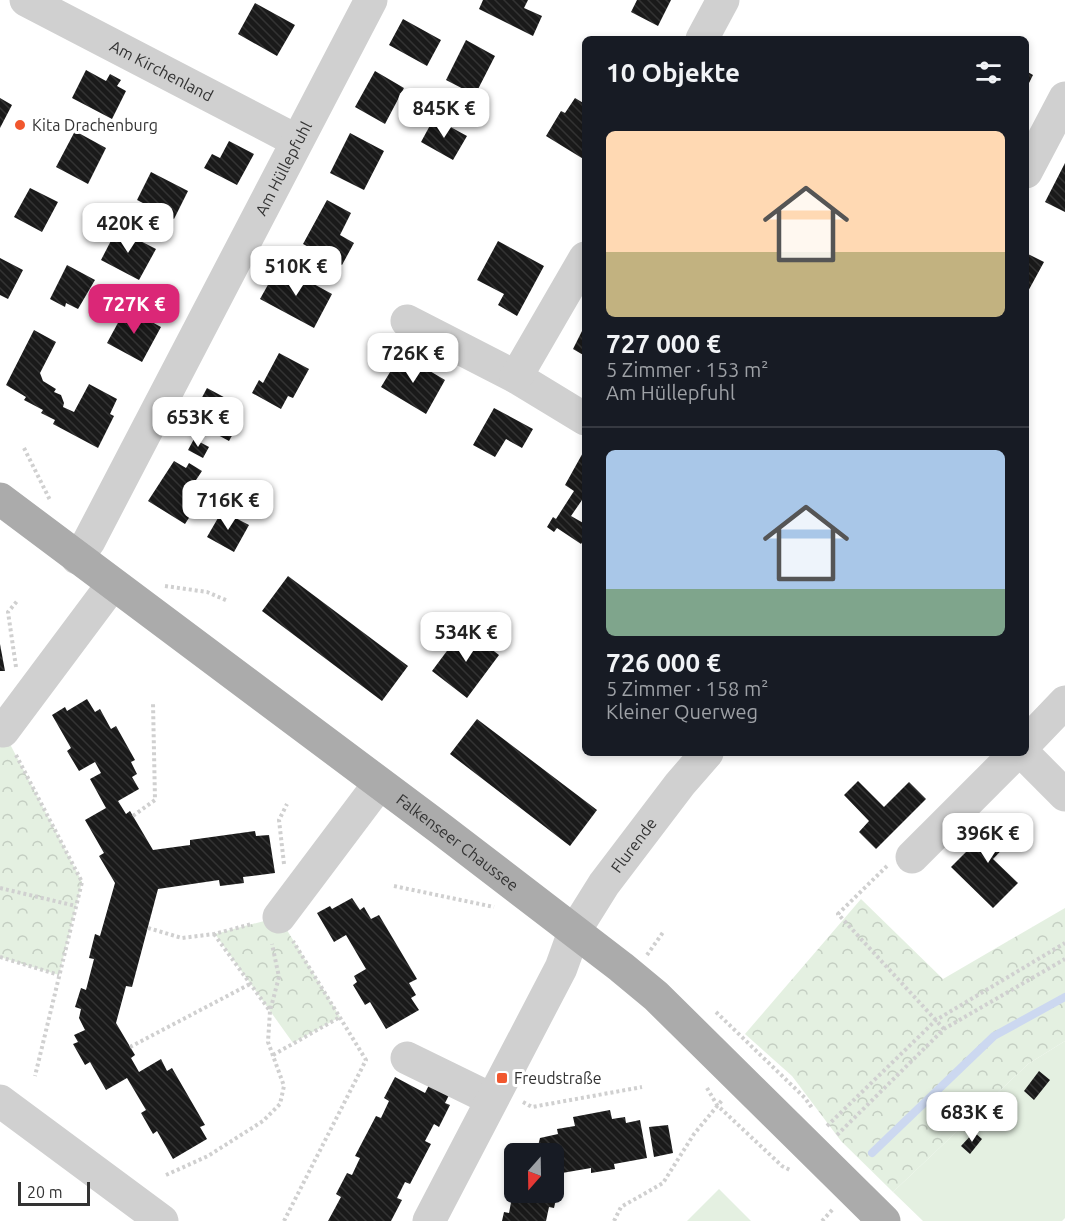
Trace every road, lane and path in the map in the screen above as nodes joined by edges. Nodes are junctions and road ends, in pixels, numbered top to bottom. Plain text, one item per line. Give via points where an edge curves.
1 (26, 0) edge
2 (372, 0) edge
3 (723, 0) edge
4 (704, 36) edge
5 (1065, 98) edge
6 (297, 141) junction
7 (1029, 166) edge
8 (582, 263) edge
9 (407, 321) dead end
10 (516, 377) junction
11 (582, 417) edge
12 (24, 448) dead end
13 (0, 499) edge
14 (54, 508) dead end
15 (77, 558) junction
16 (112, 585) junction
17 (156, 585) dead end
18 (18, 600) dead end
19 (228, 601) dead end
20 (26, 700) junction
21 (1065, 702) edge
22 (153, 703) dead end
23 (3, 731) joint
24 (1029, 740) edge
25 (701, 756) edge
26 (1013, 756) edge
27 (1026, 756) edge
28 (380, 784) junction
29 (1065, 795) edge
30 (287, 804) dead end
31 (133, 816) dead end
32 (912, 857) joint
33 (394, 886) dead end
34 (0, 888) edge
35 (76, 906) junction
36 (286, 908) junction
37 (499, 908) dead end
38 (148, 928) dead end
39 (664, 931) dead end
40 (574, 932) junction
41 (214, 934) junction
42 (1065, 943) edge
43 (0, 957) edge
44 (1065, 959) edge
45 (643, 960) dead end
46 (59, 975) junction
47 (250, 984) junction
48 (270, 1011) junction
49 (340, 1017) junction
50 (936, 1020) junction
51 (944, 1029) junction
52 (130, 1047) dead end
53 (273, 1055) junction
54 (407, 1058) dead end
55 (35, 1076) dead end
56 (738, 1080) junction
57 (642, 1087) dead end
58 (494, 1094) junction
59 (0, 1101) edge
60 (812, 1150) junction
61 (166, 1175) dead end
62 (162, 1221) edge
63 (284, 1221) edge
64 (429, 1221) edge
65 (614, 1221) edge
66 (884, 1221) edge

1 - 6 street, Am Kirchenland
2 - 6 street, Am Hüllepfuhl
3 - 4 street
5 - 7 street
6 - 15 street, Am Hüllepfuhl
8 - 10 street
9 - 10 street
10 - 11 street
12 - 14 path
13 - 15 main road, Falkenseer Chaussee
15 - 16 main road, Falkenseer Chaussee
16 - 20 street
16 - 28 main road, Falkenseer Chaussee
17 - 19 path via 207,592
18 - 20 path via 8,612 19,695
20 - 23 street
21 - 24 street
22 - 31 path via 155,801
23 - 35 path via 82,882
25 - 40 street, Flurende via 604,884
26 - 32 street
27 - 29 street
28 - 36 street
28 - 40 main road, Falkenseer Chaussee
30 - 36 path via 279,820
32 - 50 path via 900,853 838,914
33 - 37 path
34 - 35 path
35 - 46 path
36 - 41 path
36 - 48 path via 271,941 279,977
36 - 49 path
38 - 41 path via 182,938
39 - 45 path
40 - 56 main road, Falkenseer Chaussee via 656,996
40 - 58 street via 561,968
41 - 47 path
42 - 50 path
43 - 46 path
44 - 51 path
46 - 55 path
47 - 48 path
47 - 52 path
48 - 53 path via 268,1042
49 - 53 path
49 - 63 path via 366,1060
50 - 51 path
50 - 60 path
51 - 60 path
53 - 61 path via 284,1086 280,1104 263,1121 208,1156
54 - 58 street
56 - 60 main road, Falkenseer Chaussee
56 - 65 path via 694,1134 663,1183 621,1207
57 - 58 path via 532,1107
58 - 64 street
59 - 62 street
60 - 66 main road, Falkenseer Chaussee

